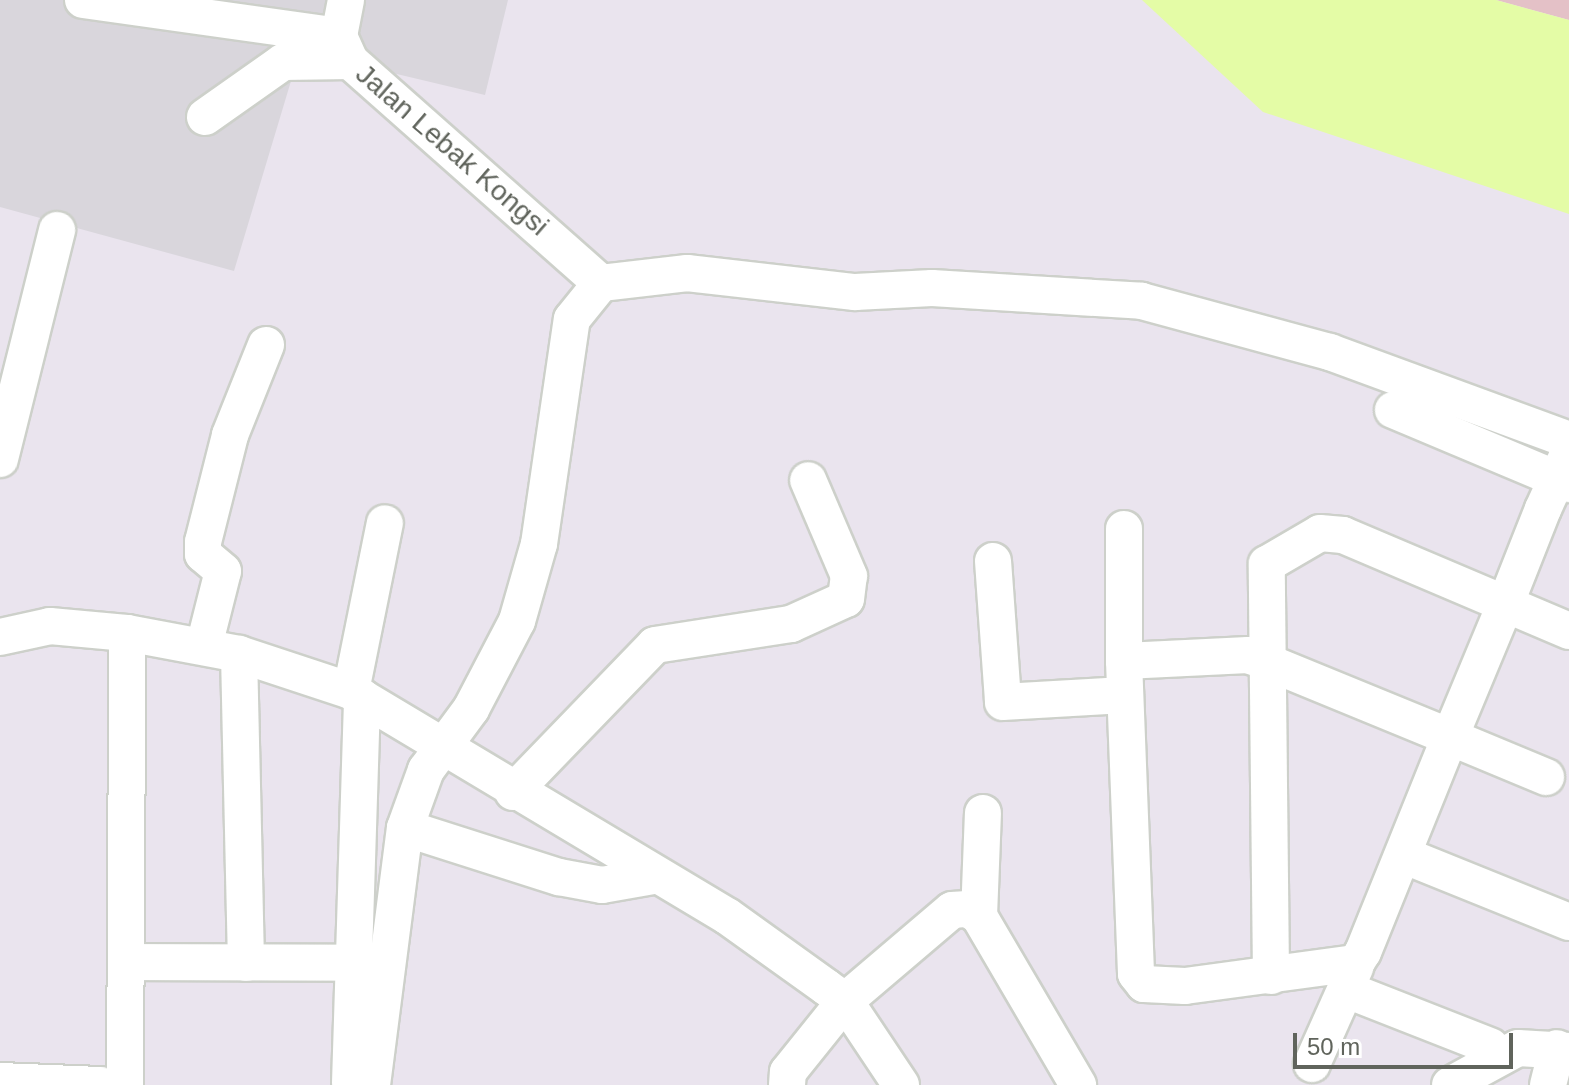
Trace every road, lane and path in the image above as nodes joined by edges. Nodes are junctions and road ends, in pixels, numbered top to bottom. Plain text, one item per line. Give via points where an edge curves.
1 (83, 0) edge
2 (346, 0) edge
3 (344, 49) junction
4 (205, 117) dead end
5 (57, 230) dead end
6 (601, 283) junction
7 (266, 345) dead end
8 (1393, 410) dead end
9 (1569, 440) edge
10 (0, 459) edge
11 (1565, 472) edge
12 (808, 480) dead end
13 (385, 523) dead end
14 (1124, 529) dead end
15 (993, 561) dead end
16 (1505, 605) junction
17 (1569, 631) edge
18 (127, 633) junction
19 (0, 637) edge
20 (222, 650) junction
21 (1265, 661) junction
22 (1124, 678) junction
23 (356, 694) junction
24 (1450, 737) junction
25 (441, 743) junction
26 (1546, 777) dead end
27 (513, 792) junction
28 (983, 813) dead end
29 (405, 828) junction
30 (1403, 855) junction
31 (653, 876) junction
32 (979, 916) junction
33 (1569, 922) edge
34 (127, 962) junction
35 (246, 963) junction
36 (358, 963) junction
37 (1271, 976) junction
38 (1352, 976) junction
39 (845, 1001) junction
40 (1490, 1046) dead end
41 (1563, 1050) edge
42 (1312, 1064) dead end
43 (0, 1081) edge
44 (100, 1085) edge
45 (125, 1085) edge
46 (349, 1085) edge
47 (372, 1085) edge
48 (787, 1085) edge
49 (901, 1085) edge
50 (1078, 1085) edge
51 (1450, 1085) edge
52 (1548, 1085) edge

1 - 3 street
2 - 3 street, Jalan Lebak Kongsi
3 - 4 street via 283,62
3 - 6 street, Jalan Lebak Kongsi
5 - 10 street
6 - 9 street via 687,273 855,292 932,288 1156,304 1330,352
6 - 25 street via 572,319 541,530 517,621 471,709
7 - 20 street via 230,435 203,542 203,554 223,571
8 - 11 street
11 - 16 street
12 - 27 street via 849,576 846,599 791,624 655,645
13 - 23 street
14 - 22 street
15 - 22 street via 1003,702
16 - 17 street
16 - 21 street via 1343,535 1320,533 1267,564
16 - 24 street
18 - 19 street via 50,626
18 - 20 street
18 - 34 street
20 - 23 street
20 - 35 street
21 - 22 street
21 - 24 street
21 - 37 street
22 - 37 street via 1136,974 1159,987
23 - 25 street
23 - 36 street
24 - 26 street
24 - 30 street
25 - 27 street
25 - 29 street
27 - 31 street
28 - 32 street
29 - 31 street via 559,877 616,884
29 - 47 street
30 - 33 street
30 - 38 street
31 - 39 street via 727,916
32 - 39 street via 952,910
32 - 50 street
34 - 35 street
34 - 45 street
35 - 36 street
36 - 46 street
37 - 38 street
38 - 40 street
38 - 42 street
39 - 48 street via 788,1072
39 - 49 street
41 - 51 street via 1518,1048
41 - 52 street
43 - 44 street

